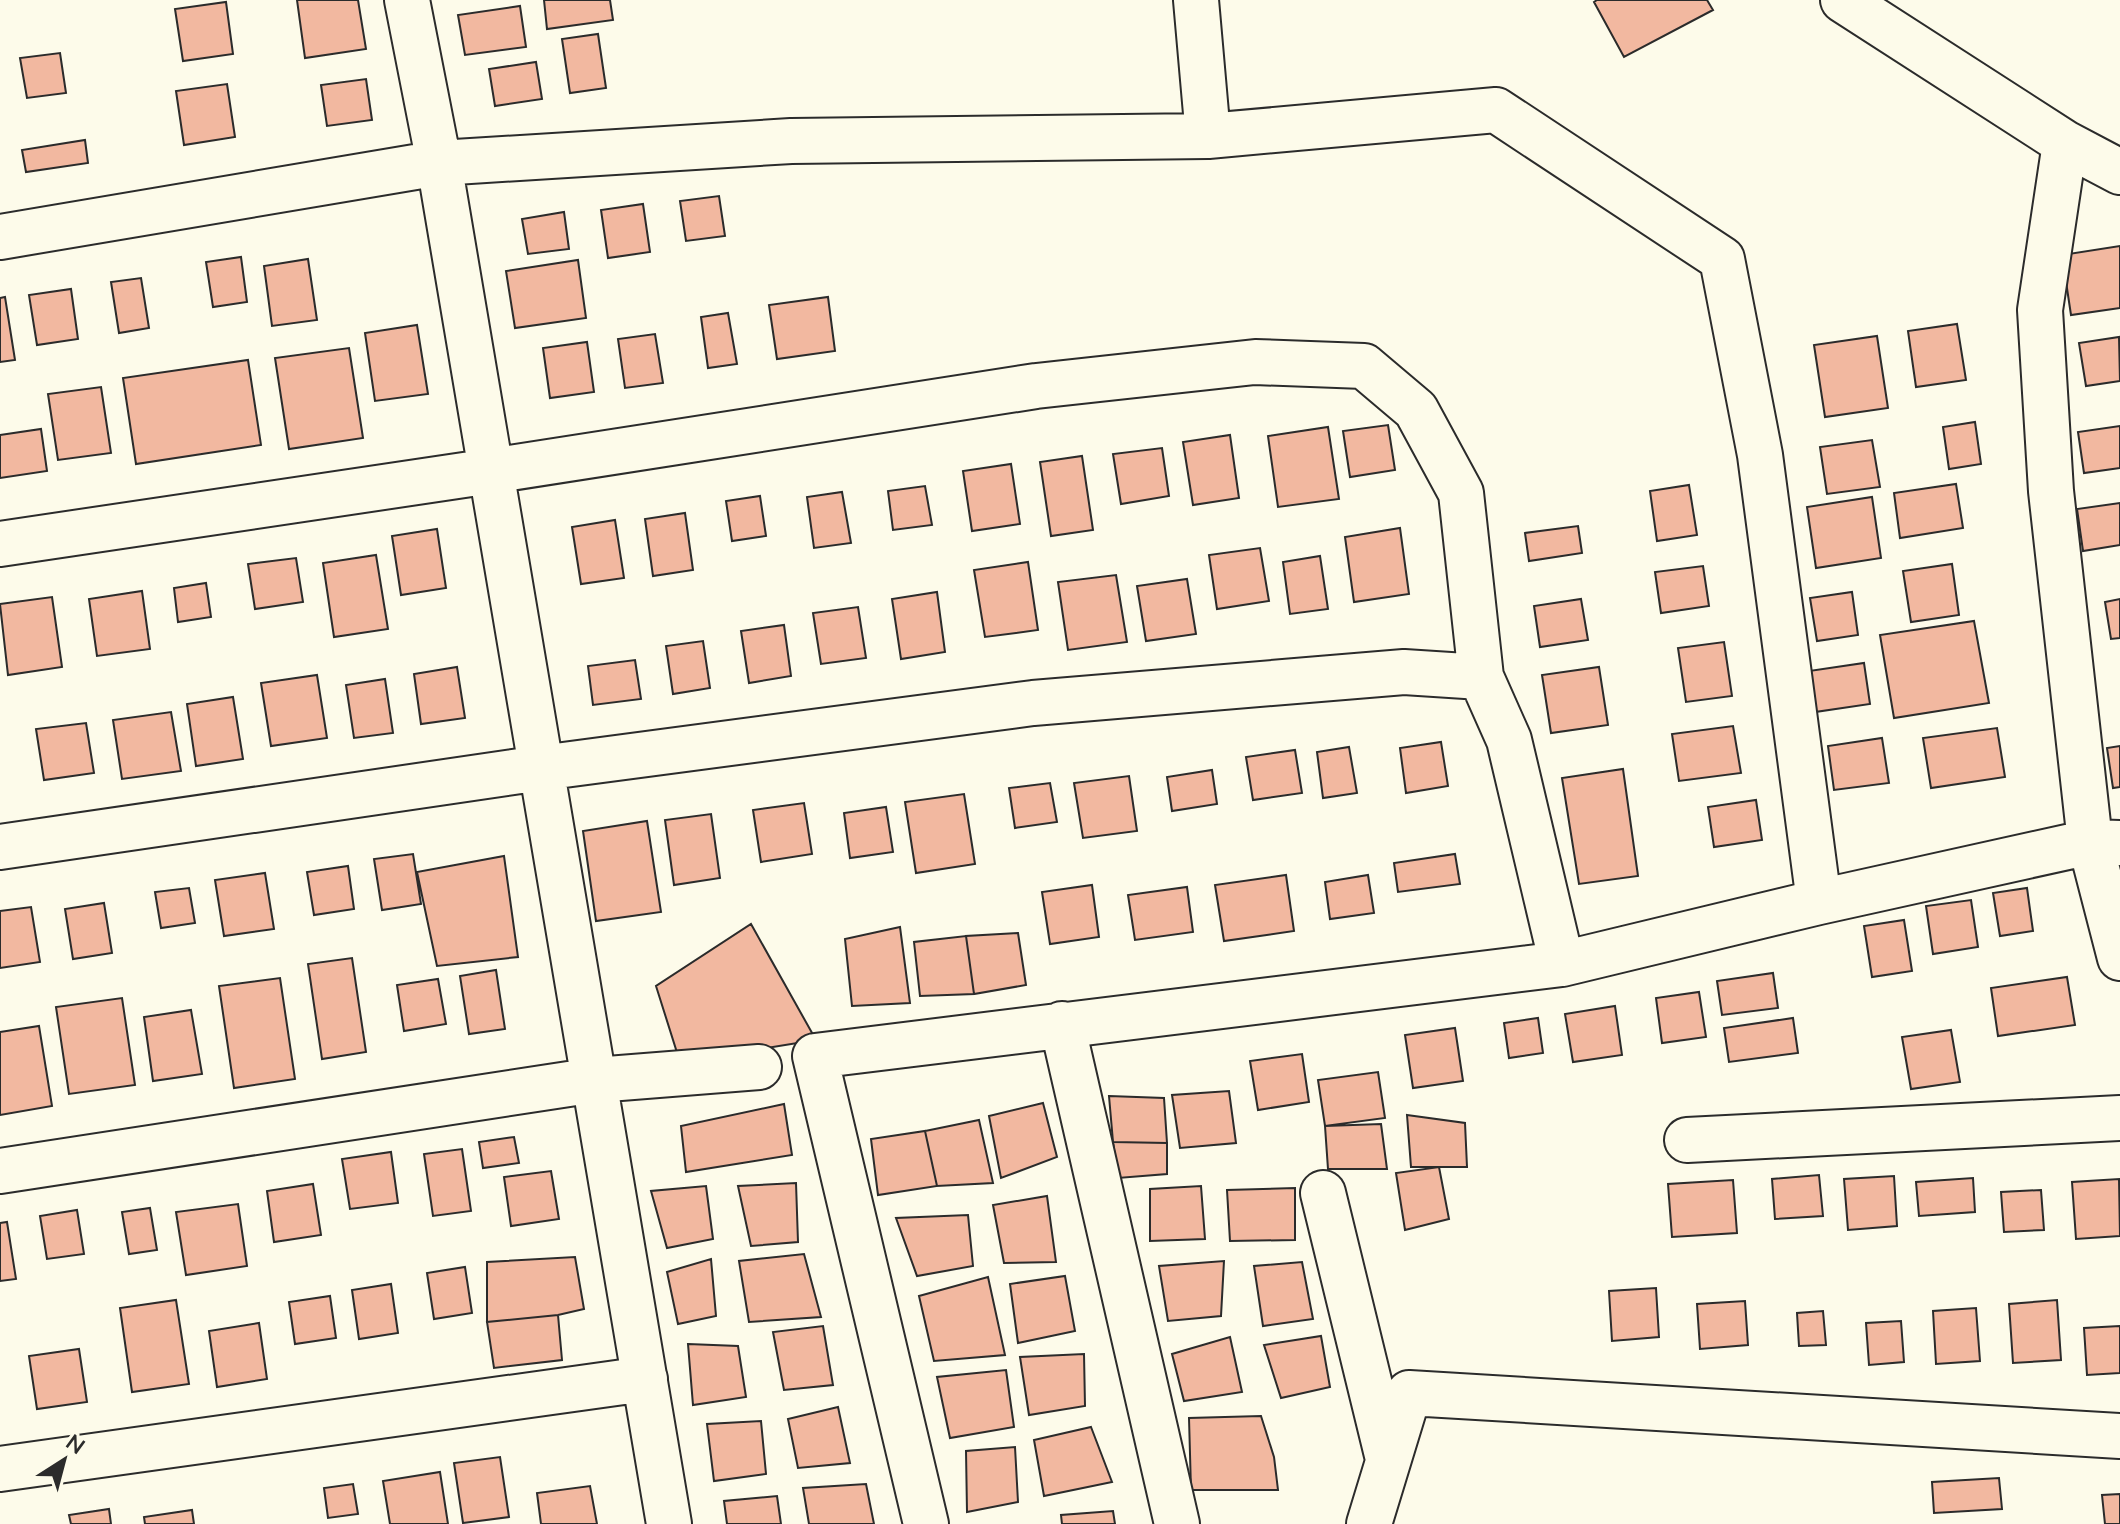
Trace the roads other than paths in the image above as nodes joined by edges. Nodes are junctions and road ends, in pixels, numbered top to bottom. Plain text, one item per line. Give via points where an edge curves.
1 (407, 0) edge
2 (1196, 0) edge
3 (1843, 0) edge
4 (1208, 136) junction
5 (2065, 143) junction
6 (439, 163) junction
7 (2120, 172) edge
8 (0, 237) edge
9 (491, 471) junction
10 (0, 544) edge
11 (1481, 677) junction
12 (541, 768) junction
13 (2105, 842) edge
14 (0, 847) edge
15 (1819, 902) junction
16 (2120, 958) edge
17 (1562, 964) junction
18 (1062, 1024) junction
19 (759, 1067) dead end
20 (595, 1080) junction
21 (2120, 1118) edge
22 (1687, 1140) dead end
23 (0, 1171) edge
24 (1323, 1193) dead end
25 (645, 1379) junction
26 (2120, 1436) edge
27 (1388, 1461) junction
28 (0, 1469) edge
29 (669, 1524) edge
30 (926, 1524) edge
31 (1177, 1524) edge
32 (1369, 1524) edge

1 - 6 street
2 - 4 street
3 - 5 street
4 - 6 street via 791,141
4 - 15 street via 1496,110 1722,259 1760,455
5 - 7 street
5 - 13 street via 2040,310 2051,491
6 - 8 street
6 - 9 street
9 - 10 street
9 - 11 street via 1036,386 1255,362 1364,366 1416,410 1461,493
9 - 12 street
11 - 12 street via 1404,672 1033,703
11 - 17 street via 1509,740
12 - 14 street
12 - 20 street
13 - 15 street
13 - 16 street
15 - 17 street
17 - 18 street
18 - 30 street via 815,1056
18 - 31 street
19 - 20 street
20 - 23 street
20 - 25 street
21 - 22 street
24 - 27 street
25 - 28 street
25 - 29 street
26 - 27 street via 1409,1393
27 - 32 street

